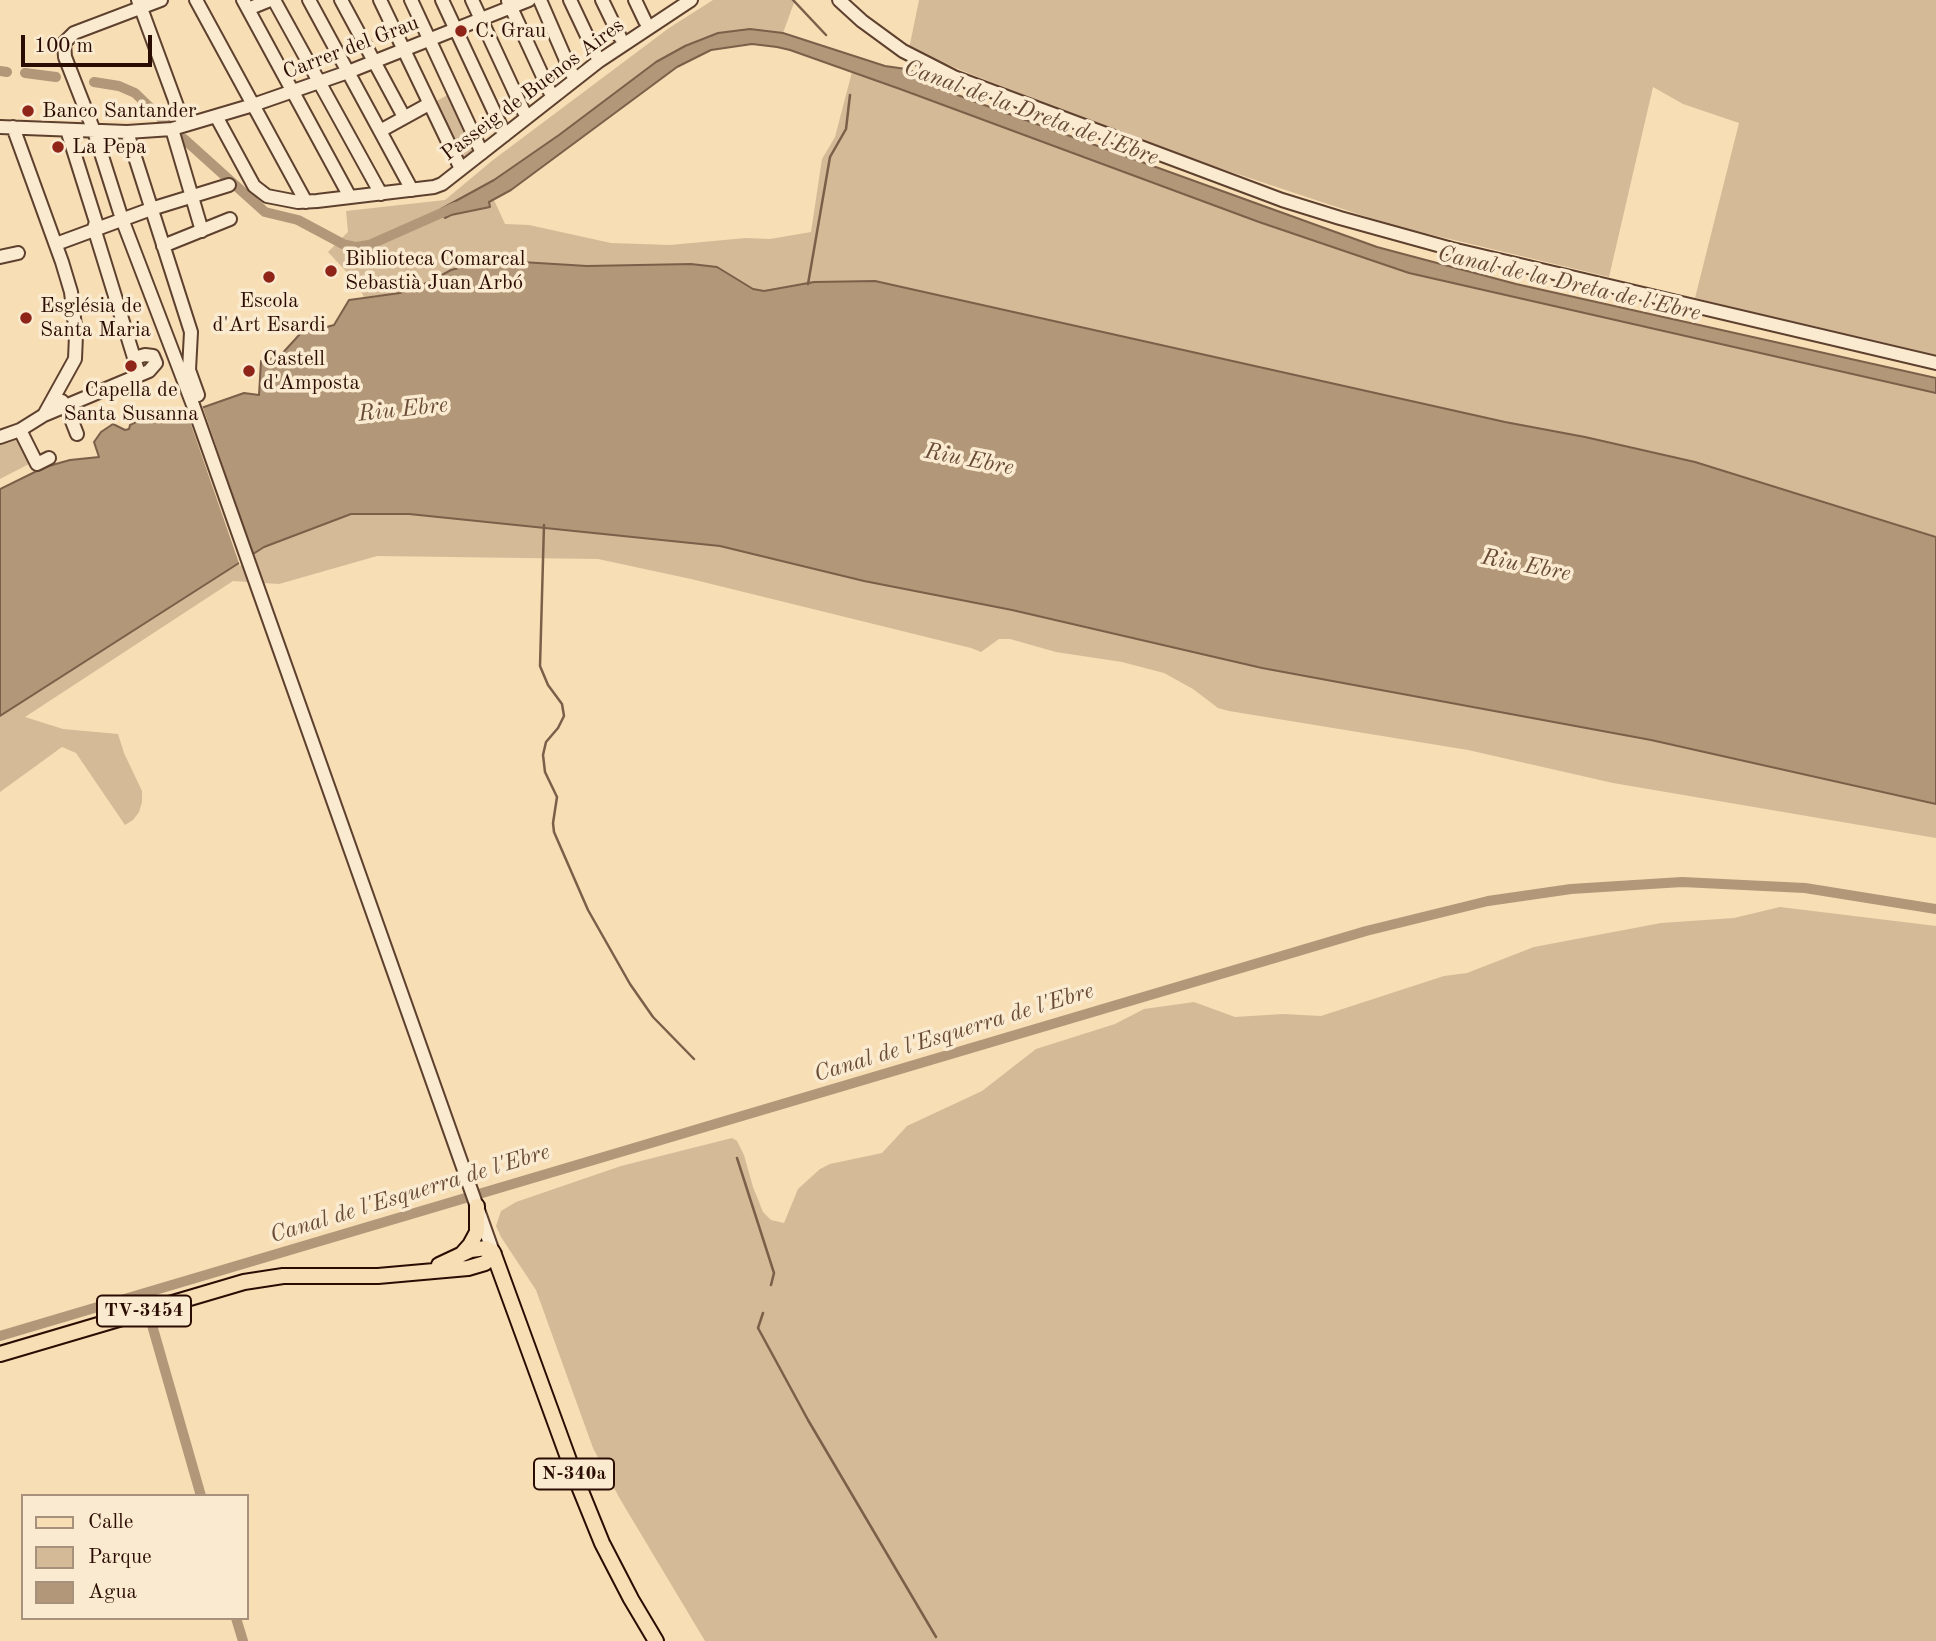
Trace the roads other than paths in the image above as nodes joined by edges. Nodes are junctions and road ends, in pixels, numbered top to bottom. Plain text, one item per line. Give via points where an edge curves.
1 (161, 0) edge
2 (196, 0) edge
3 (272, 0) edge
4 (309, 0) edge
5 (380, 0) edge
6 (411, 0) edge
7 (442, 0) edge
8 (472, 0) edge
9 (529, 0) edge
10 (540, 0) edge
11 (570, 0) edge
12 (602, 0) edge
13 (635, 0) edge
14 (839, 0) edge
15 (346, 1) edge
16 (679, 2) edge
17 (509, 3) edge
18 (139, 4) edge
19 (245, 4) edge
20 (480, 18) junction
21 (645, 21) dead end
22 (456, 29) junction
23 (620, 37) dead end
24 (429, 39) junction
25 (403, 48) junction
26 (596, 55) dead end
27 (374, 60) junction
28 (348, 72) junction
29 (572, 74) dead end
30 (320, 82) junction
31 (292, 91) junction
32 (550, 92) dead end
33 (429, 104) junction
34 (253, 105) junction
35 (524, 112) dead end
36 (216, 116) junction
37 (404, 117) junction
38 (6, 127) edge
39 (178, 127) junction
40 (67, 130) junction
41 (94, 131) junction
42 (380, 131) junction
43 (127, 132) junction
44 (505, 135) junction
45 (482, 153) junction
46 (461, 169) junction
47 (229, 185) dead end
48 (412, 190) junction
49 (381, 194) junction
50 (191, 197) junction
51 (350, 197) junction
52 (306, 202) junction
53 (151, 209) junction
54 (122, 219) junction
55 (230, 219) dead end
56 (94, 228) junction
57 (202, 231) junction
58 (55, 244) junction
59 (163, 246) junction
60 (18, 253) dead end
61 (0, 257) edge
62 (134, 358) junction
63 (1936, 363) edge
64 (139, 374) junction
65 (58, 391) junction
66 (195, 400) junction
67 (66, 406) junction
68 (44, 415) junction
69 (20, 429) junction
70 (77, 434) dead end
71 (0, 437) edge
72 (49, 458) dead end
73 (477, 1205) junction
74 (494, 1253) junction
75 (472, 1258) junction
76 (511, 1299) junction
77 (0, 1354) edge
78 (656, 1641) edge

1 - 18 street
2 - 34 street
3 - 19 street
3 - 30 street
4 - 28 street
5 - 25 street
6 - 24 street
7 - 22 street
8 - 20 street
9 - 17 street, Carrer del Grau
10 - 29 street
11 - 26 street
12 - 23 street
13 - 21 street
14 - 63 street via 903,51 954,77 1282,200 1452,249
15 - 27 street
16 - 44 street, Passeig de Buenos Aires
17 - 20 street, Carrer del Grau
17 - 32 street
18 - 39 street
18 - 41 street via 74,33 64,43 65,57
19 - 31 street
20 - 22 street, Carrer del Grau
20 - 35 street
22 - 24 street, Carrer del Grau
22 - 44 street
24 - 25 street, Carrer del Grau
24 - 45 street
25 - 27 street, Carrer del Grau
25 - 33 street
27 - 28 street, Carrer del Grau
27 - 37 street
28 - 30 street, Carrer del Grau
28 - 42 street
30 - 31 street, Carrer del Grau
30 - 49 street
31 - 34 street, Carrer del Grau
31 - 51 street
33 - 37 street
33 - 46 street
34 - 36 street, Carrer del Grau
34 - 52 street
36 - 39 street, Carrer del Grau
36 - 52 street, Passeig de Buenos Aires via 254,186 267,196
37 - 42 street
38 - 40 street, Carrer del Grau
38 - 58 street
39 - 43 street, Carrer del Grau
39 - 50 street
40 - 41 street, Carrer del Grau
40 - 56 street via 96,222
41 - 43 street, Carrer del Grau
41 - 54 street, N-340a
42 - 48 street
43 - 53 street
44 - 45 street, Passeig de Buenos Aires
45 - 46 street, Passeig de Buenos Aires
46 - 48 street, Passeig de Buenos Aires via 442,184
47 - 50 street
48 - 49 street, Passeig de Buenos Aires
49 - 51 street, Passeig de Buenos Aires
50 - 53 street
50 - 57 street
51 - 52 street, Passeig de Buenos Aires
53 - 54 street
53 - 59 street
54 - 56 street
54 - 66 street, N-340a
55 - 57 street
56 - 58 street
56 - 62 street
57 - 59 street
58 - 65 street via 71,292 76,335 75,359
59 - 66 street via 191,332
60 - 61 street
62 - 64 street
62 - 64 street via 145,355 156,360 155,367
64 - 67 street
65 - 67 street
65 - 68 street
66 - 73 street, N-340a via 256,586
67 - 68 street
67 - 70 street
68 - 69 street
69 - 71 street
69 - 72 street via 37,464
73 - 74 street, N-340a
73 - 75 main road
74 - 75 main road via 486,1248
74 - 76 main road, N-340a
75 - 76 main road
75 - 77 main road, TV-3454 via 418,1272 284,1276 244,1282
76 - 78 main road, N-340a via 602,1543

